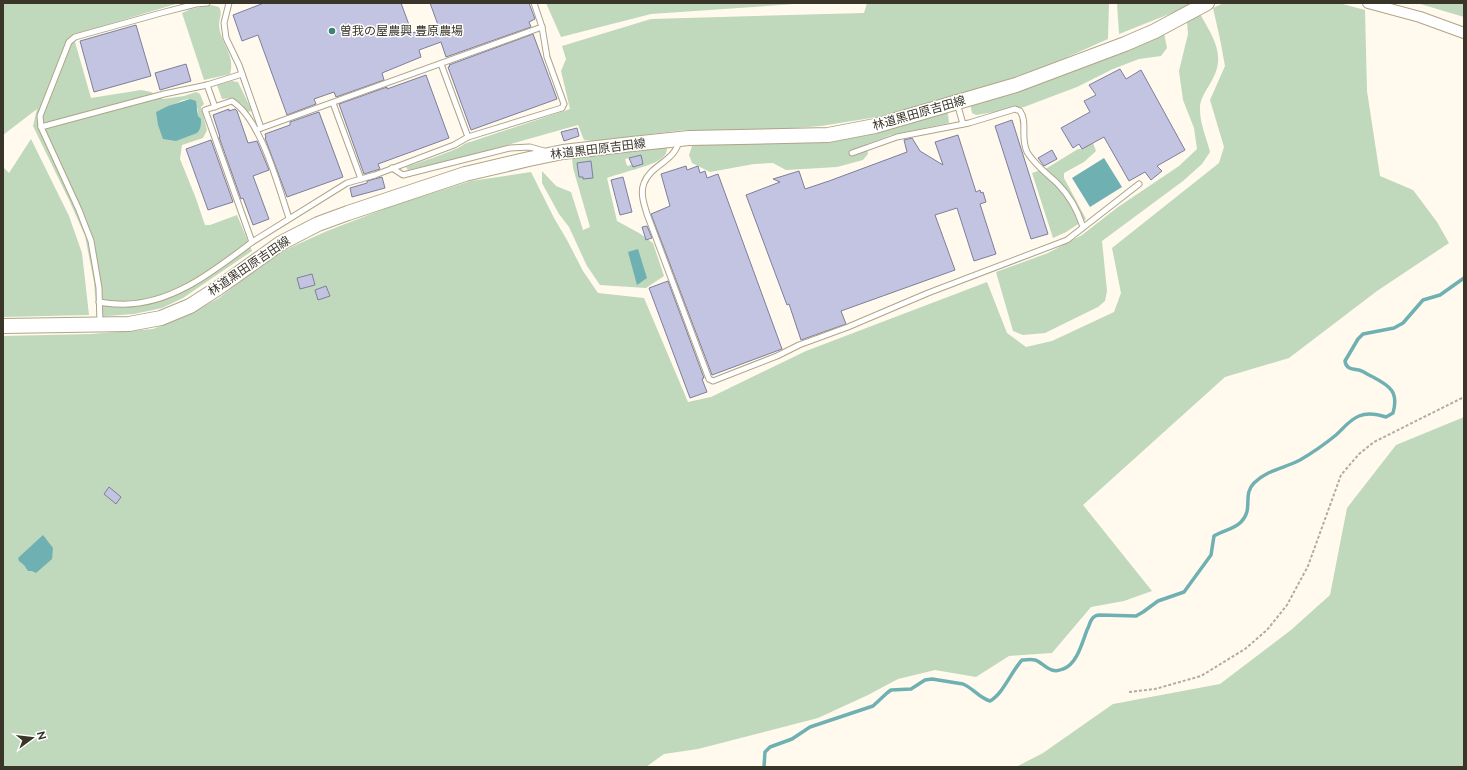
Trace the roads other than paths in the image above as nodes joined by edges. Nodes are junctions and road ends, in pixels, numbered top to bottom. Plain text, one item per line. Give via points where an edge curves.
1 (206, 3) edge
2 (229, 3) edge
3 (534, 3) edge
4 (1207, 3) edge
5 (1368, 3) edge
6 (542, 26) junction
7 (1464, 33) edge
8 (441, 64) junction
9 (242, 74) junction
10 (207, 84) junction
11 (956, 102) junction
12 (333, 103) junction
13 (215, 107) junction
14 (963, 124) junction
15 (40, 127) junction
16 (258, 129) junction
17 (468, 137) junction
18 (679, 139) junction
19 (852, 153) dead end
20 (552, 154) junction
21 (392, 168) junction
22 (361, 179) junction
23 (1139, 184) dead end
24 (289, 218) junction
25 (1083, 228) junction
26 (252, 242) junction
27 (99, 302) junction
28 (100, 324) junction
29 (3, 326) edge

1 - 15 lane via 75,37 69,42 40,116
2 - 9 lane via 224,23 226,38
3 - 6 lane
4 - 11 street, 林道黒田原吉田線 via 1125,44 1016,85
5 - 7 street via 1420,16
6 - 8 lane
6 - 17 lane via 547,57 564,104 562,108
8 - 12 lane
8 - 17 lane
9 - 10 lane
9 - 16 lane
10 - 13 lane
10 - 15 lane
11 - 14 lane
11 - 18 street, 林道黒田原吉田線 via 875,126 828,135
12 - 16 lane
12 - 22 lane
13 - 16 lane via 232,101
13 - 26 lane via 205,110
14 - 19 lane via 897,137
14 - 25 lane via 1015,110 1020,111 1023,115 1023,140 1027,152 1036,165 1068,196 1080,215
15 - 27 lane via 91,241
16 - 24 lane
17 - 21 lane via 454,145
18 - 20 street, 林道黒田原吉田線
18 - 25 lane via 674,154 650,173 644,182 643,200 709,379 713,381 1067,240
20 - 21 lane via 530,147 510,148 403,176
20 - 28 street, 林道黒田原吉田線 via 465,174 318,224 280,243 190,306 161,318 129,324
21 - 22 lane
22 - 24 lane via 334,190
23 - 25 lane
24 - 26 lane
26 - 27 lane via 216,268 174,293 139,303 119,305
27 - 28 lane
28 - 29 street, 林道黒田原吉田線

